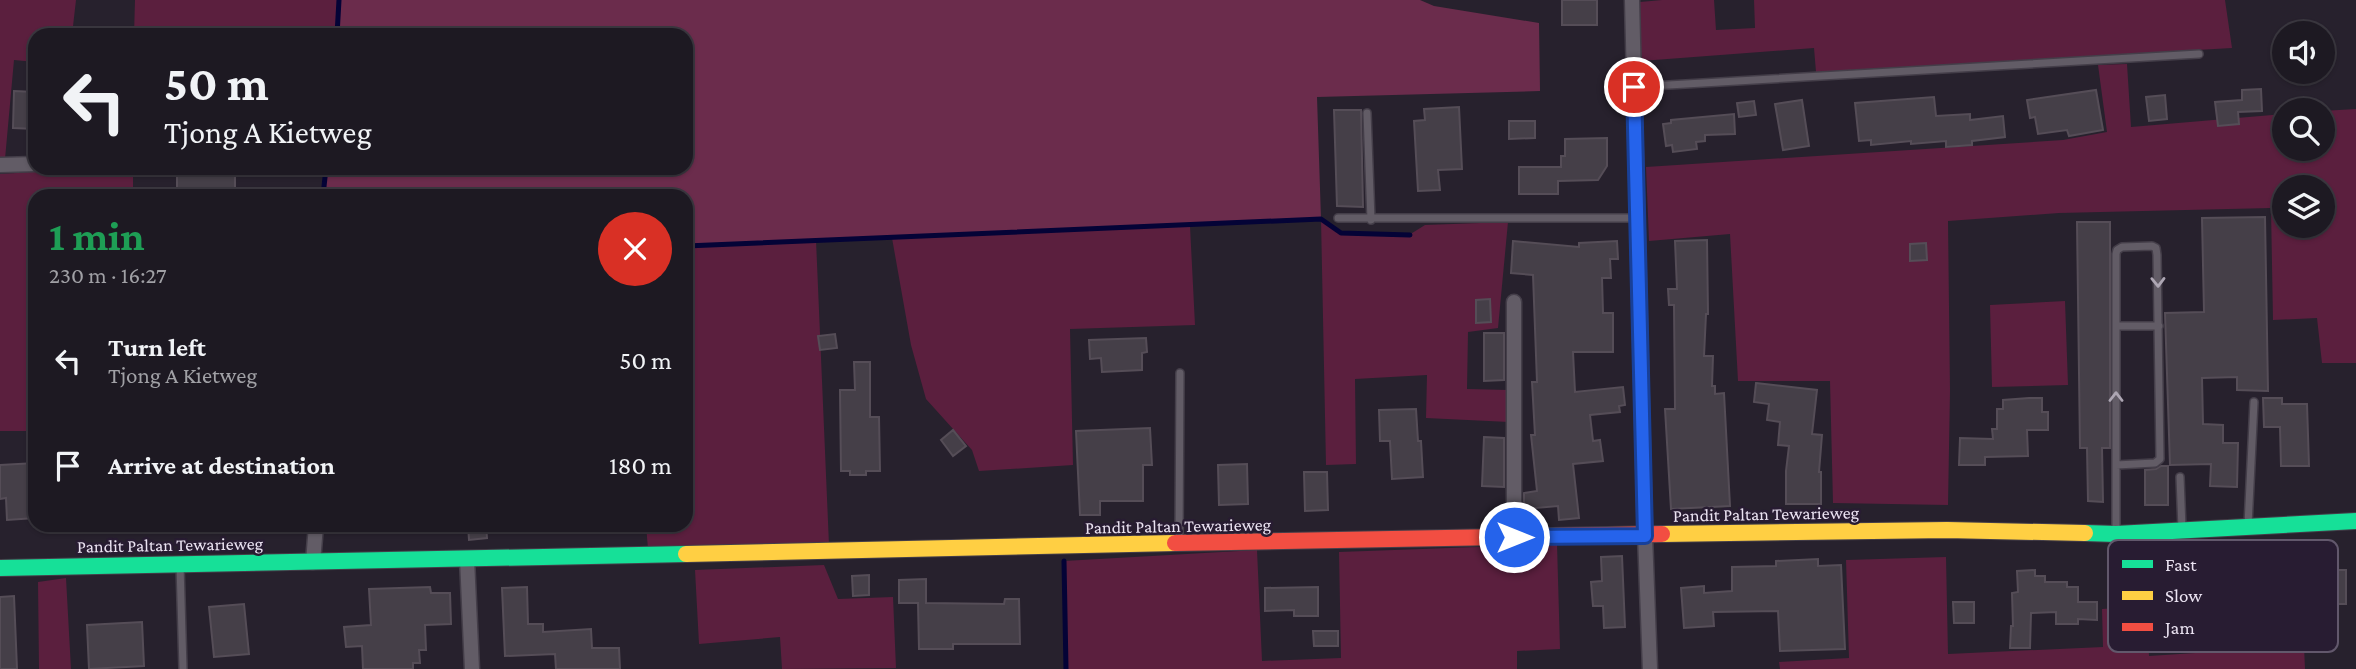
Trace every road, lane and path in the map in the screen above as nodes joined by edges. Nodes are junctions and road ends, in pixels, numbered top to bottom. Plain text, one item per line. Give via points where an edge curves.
1 (1632, 0) edge
2 (2199, 54) dead end
3 (1634, 87) junction
4 (1367, 113) dead end
5 (28, 164) edge
6 (0, 165) edge
7 (1338, 218) dead end
8 (1637, 218) junction
9 (1371, 220) junction
10 (1514, 302) dead end
11 (2116, 326) junction
12 (2159, 326) junction
13 (1180, 373) dead end
14 (2254, 402) dead end
15 (2116, 465) junction
16 (2180, 477) dead end
17 (2356, 521) edge
18 (2248, 526) junction
19 (2182, 530) junction
20 (315, 532) edge
21 (2116, 534) junction
22 (1645, 536) junction
23 (1514, 537) junction
24 (1179, 545) junction
25 (467, 559) junction
26 (313, 562) junction
27 (180, 565) junction
28 (0, 568) edge
29 (183, 669) edge
30 (472, 669) edge
31 (1650, 669) edge

1 - 3 street
2 - 3 lane
3 - 8 street
4 - 9 lane
5 - 6 street
7 - 9 lane
8 - 9 lane
8 - 22 street
10 - 23 street
11 - 12 lane
11 -> 12 lane via 2117,250 2152,246 2157,255
15 -> 11 lane
12 - 15 lane via 2160,459
13 - 24 lane
14 - 18 lane
15 - 21 lane
16 - 19 lane
17 - 18 street, Pandit Paltan Tewarieweg
18 - 19 street, Pandit Paltan Tewarieweg
19 - 21 street, Pandit Paltan Tewarieweg
20 - 26 street
21 - 22 street, Pandit Paltan Tewarieweg via 1947,530
22 - 23 street, Pandit Paltan Tewarieweg
22 - 31 street
23 - 24 street, Pandit Paltan Tewarieweg
24 - 25 street, Pandit Paltan Tewarieweg
25 - 26 street, Pandit Paltan Tewarieweg
25 - 30 street
26 - 27 street, Pandit Paltan Tewarieweg
27 - 28 street, Pandit Paltan Tewarieweg
27 - 29 lane

